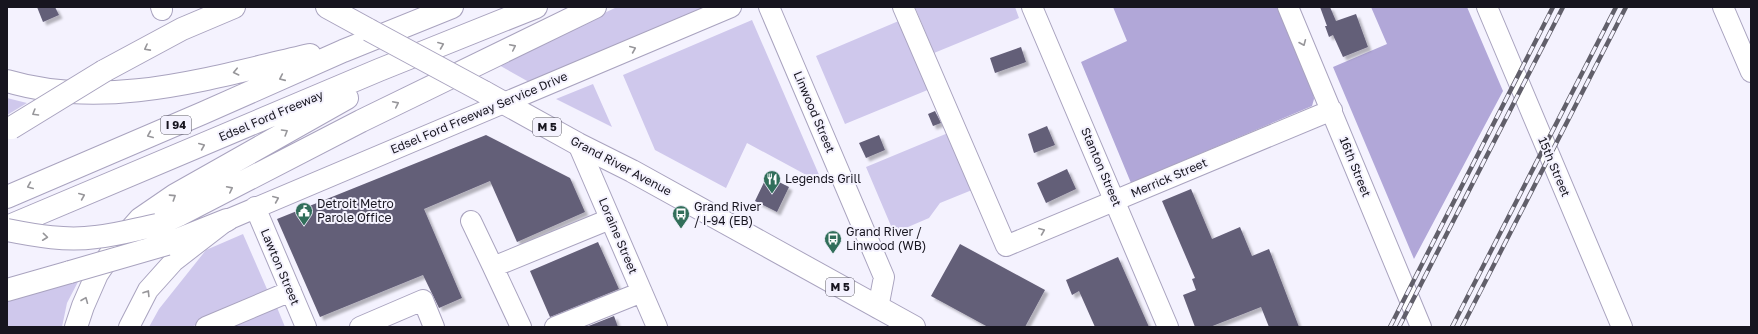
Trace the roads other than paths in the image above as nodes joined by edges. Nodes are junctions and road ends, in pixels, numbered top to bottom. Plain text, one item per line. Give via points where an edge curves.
1 (202, 7) edge
2 (234, 7) edge
3 (327, 7) edge
4 (452, 7) edge
5 (536, 7) edge
6 (595, 7) edge
7 (731, 7) edge
8 (769, 7) edge
9 (903, 7) edge
10 (1032, 7) edge
11 (1288, 7) edge
12 (1487, 7) edge
13 (1723, 7) edge
14 (182, 29) junction
15 (343, 51) junction
16 (1750, 68) edge
17 (379, 70) junction
18 (7, 81) edge
19 (504, 103) junction
20 (1332, 110) junction
21 (9, 129) edge
22 (578, 144) junction
23 (7, 197) edge
24 (1115, 201) junction
25 (255, 207) junction
26 (610, 219) junction
27 (227, 220) junction
28 (471, 221) dead end
29 (7, 227) edge
30 (7, 230) edge
31 (493, 267) junction
32 (7, 290) edge
33 (291, 291) junction
34 (642, 292) junction
35 (878, 308) junction
36 (76, 327) edge
37 (129, 327) edge
38 (206, 327) edge
39 (306, 327) edge
40 (360, 327) edge
41 (434, 327) edge
42 (521, 327) edge
43 (555, 327) edge
44 (657, 327) edge
45 (914, 327) edge
46 (1168, 327) edge
47 (1421, 327) edge
48 (1622, 327) edge

1 - 14 main road via 196,17
2 - 14 main road
3 - 19 main road, Grand River Avenue / M 5, bridge
4 - 15 main road, I 94
17 -> 5 main road, Edsel Ford Freeway / I 94
30 -> 6 main road, bridge via 44,237 70,238 97,237 157,225 361,121
19 -> 7 street, Edsel Ford Freeway Service Drive
8 - 35 street, Linwood Street via 884,277
9 -> 24 street, Merrick Street via 1006,246
10 - 24 street, Stanton Street
11 -> 20 street, 16th Street
12 - 48 street, 15th Street
13 - 16 street
14 -> 21 main road, bridge via 104,71
15 -> 18 main road via 311,54 182,84 122,92 62,92
15 -> 23 main road, I 94
29 -> 17 main road, Edsel Ford Freeway / I 94
36 -> 17 main road via 82,306 97,274 116,246 140,219 175,195 346,98
19 - 22 main road, Grand River Avenue / M 5
25 -> 19 street, Edsel Ford Freeway Service Drive
20 - 24 street, Merrick Street
20 - 47 street, 16th Street
22 - 26 street, Loraine Street
22 - 35 main road, Grand River Avenue / M 5 via 632,171
24 - 46 street, Stanton Street
25 - 27 street, Edsel Ford Freeway Service Drive
25 - 33 street, Lawton Street
26 - 31 street
26 - 34 street, Loraine Street
27 - 32 main road, bridge via 167,244
37 -> 27 street, Edsel Ford Freeway Service Drive via 148,290 174,261
28 - 31 street
31 - 42 street
33 - 38 street
33 - 39 street, Lawton Street
34 - 43 street
34 - 44 street, Loraine Street
35 - 45 main road, Grand River Avenue / M 5
40 - 41 street via 423,300

